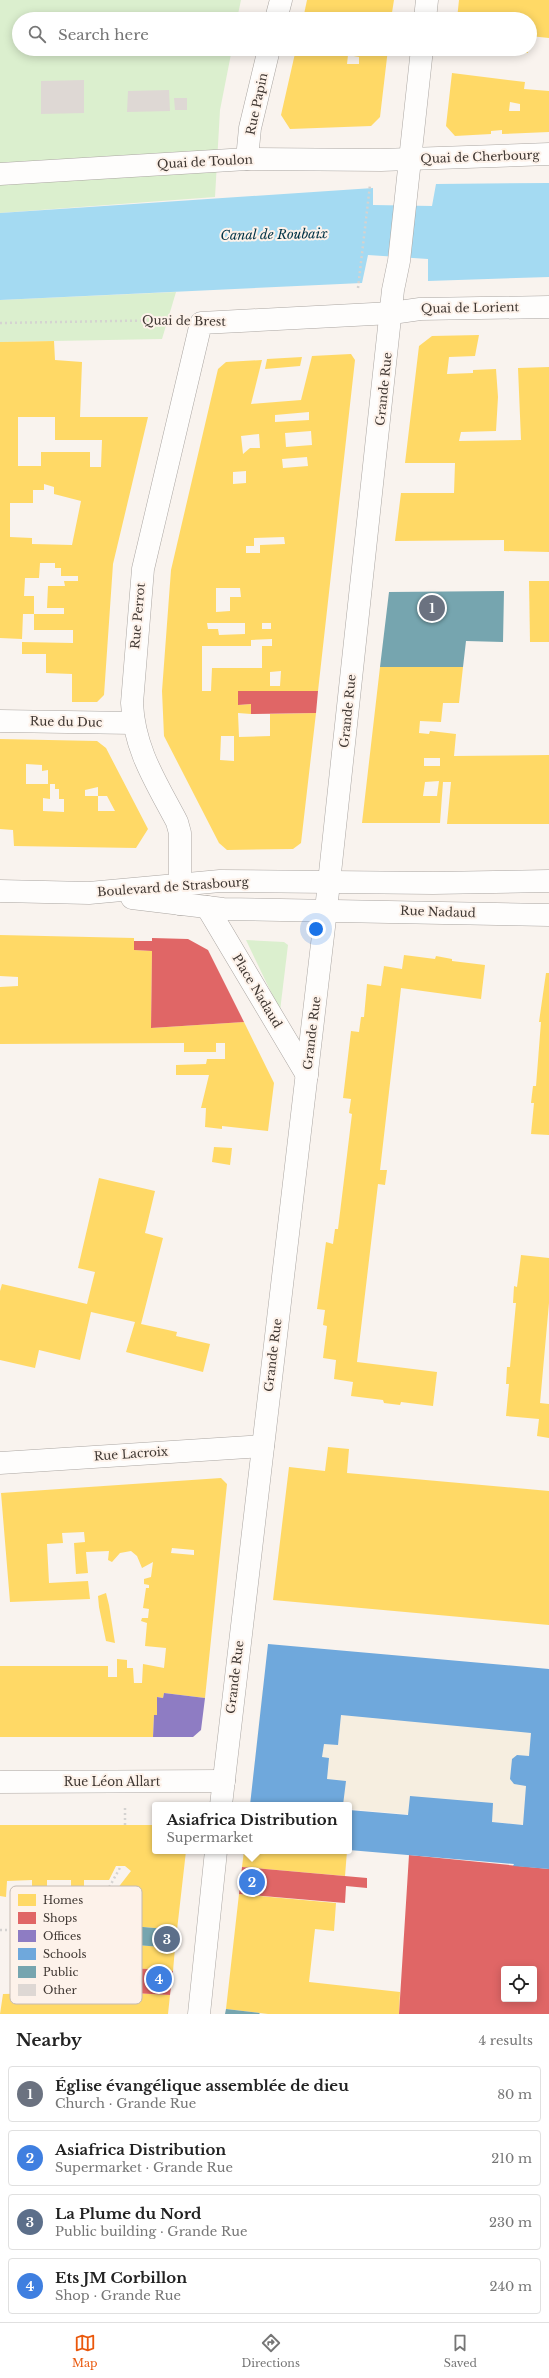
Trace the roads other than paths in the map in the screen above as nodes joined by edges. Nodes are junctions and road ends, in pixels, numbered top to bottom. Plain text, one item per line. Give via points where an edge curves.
1 (281, 0) edge
2 (427, 0) edge
3 (278, 12) edge
4 (426, 12) edge
5 (267, 56) edge
6 (421, 56) edge
7 (549, 154) edge
8 (247, 159) junction
9 (410, 159) junction
10 (0, 174) edge
11 (549, 307) edge
12 (392, 313) junction
13 (201, 324) joint
14 (0, 721) edge
15 (133, 723) junction
16 (549, 881) edge
17 (330, 883) junction
18 (0, 891) edge
19 (180, 895) junction
20 (207, 907) junction
21 (326, 910) junction
22 (549, 915) edge
23 (307, 1075) junction
24 (262, 1446) junction
25 (0, 1463) edge
26 (224, 1781) junction
27 (0, 1782) edge
28 (221, 1802) edge
29 (216, 1854) edge
30 (199, 2014) edge

1 - 3 street
2 - 4 street
5 - 8 street, Rue Papin via 250,128
6 - 9 street
7 - 9 street, Quai de Cherbourg
8 - 9 street, Quai de Toulon
8 - 10 street, Quai de Toulon
9 - 12 street, Grande Rue
11 - 12 street, Quai de Lorient via 420,309
12 - 13 street, Quai de Brest
12 - 17 street, Grande Rue
13 - 15 street, Rue Perrot via 143,569 132,703
14 - 15 street, Rue du Duc
15 - 19 street, Rue Perrot via 141,754 177,822 180,833
16 - 17 street
17 - 19 street, Boulevard de Strasbourg via 220,882
17 - 21 street, Grande Rue
18 - 19 street, Boulevard de Strasbourg
19 - 20 street, Boulevard de Strasbourg
20 - 21 street, Boulevard de Strasbourg
20 - 23 street, Place Nadaud
21 - 22 street, Rue Nadaud
21 - 23 street, Grande Rue
23 - 24 street, Grande Rue
24 - 25 street, Rue Lacroix
24 - 26 street, Grande Rue
26 - 27 street, Rue Léon Allart
26 - 28 street, Grande Rue
29 - 30 street

